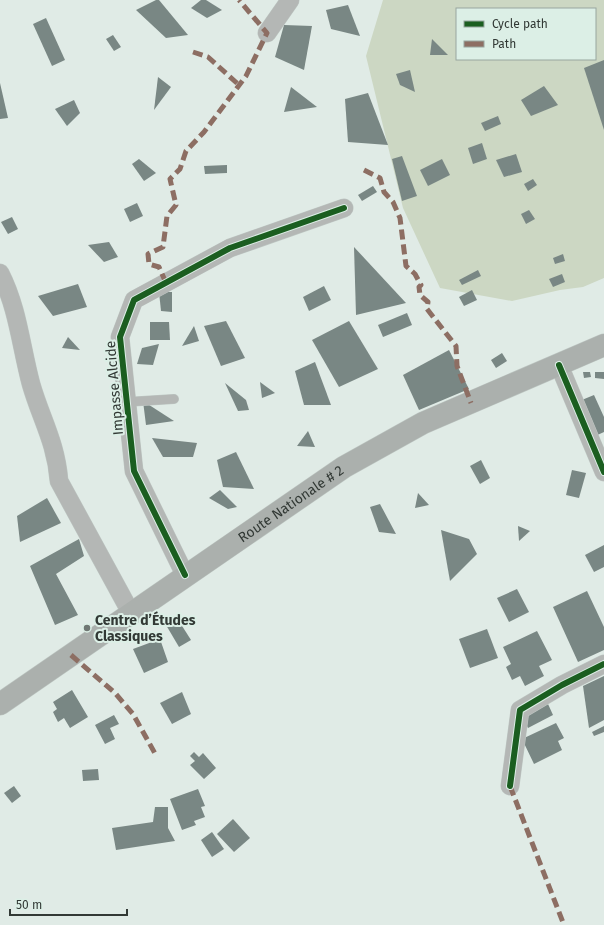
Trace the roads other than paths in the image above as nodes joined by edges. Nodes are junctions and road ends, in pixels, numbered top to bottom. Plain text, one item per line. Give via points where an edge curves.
1 (290, 0) edge
2 (267, 33) dead end
3 (344, 208) dead end
4 (0, 273) edge
5 (604, 345) edge
6 (559, 365) junction
7 (174, 399) dead end
8 (126, 402) junction
9 (602, 461) edge
10 (185, 575) junction
11 (131, 613) junction
12 (604, 664) edge
13 (1, 702) edge
14 (510, 786) dead end

1 - 2 street
3 - 8 street, Impasse Alcide via 230,248 134,300 120,337
4 - 11 street via 13,302 36,402 50,432 58,461 59,481
5 - 6 main road, Route Nationale # 2
6 - 9 street
6 - 10 main road, Route Nationale # 2 via 423,423 344,467
7 - 8 lane
8 - 10 street, Impasse Alcide via 134,471
10 - 11 main road, Route Nationale # 2
11 - 13 main road, Route Nationale # 2
12 - 14 street via 520,710

